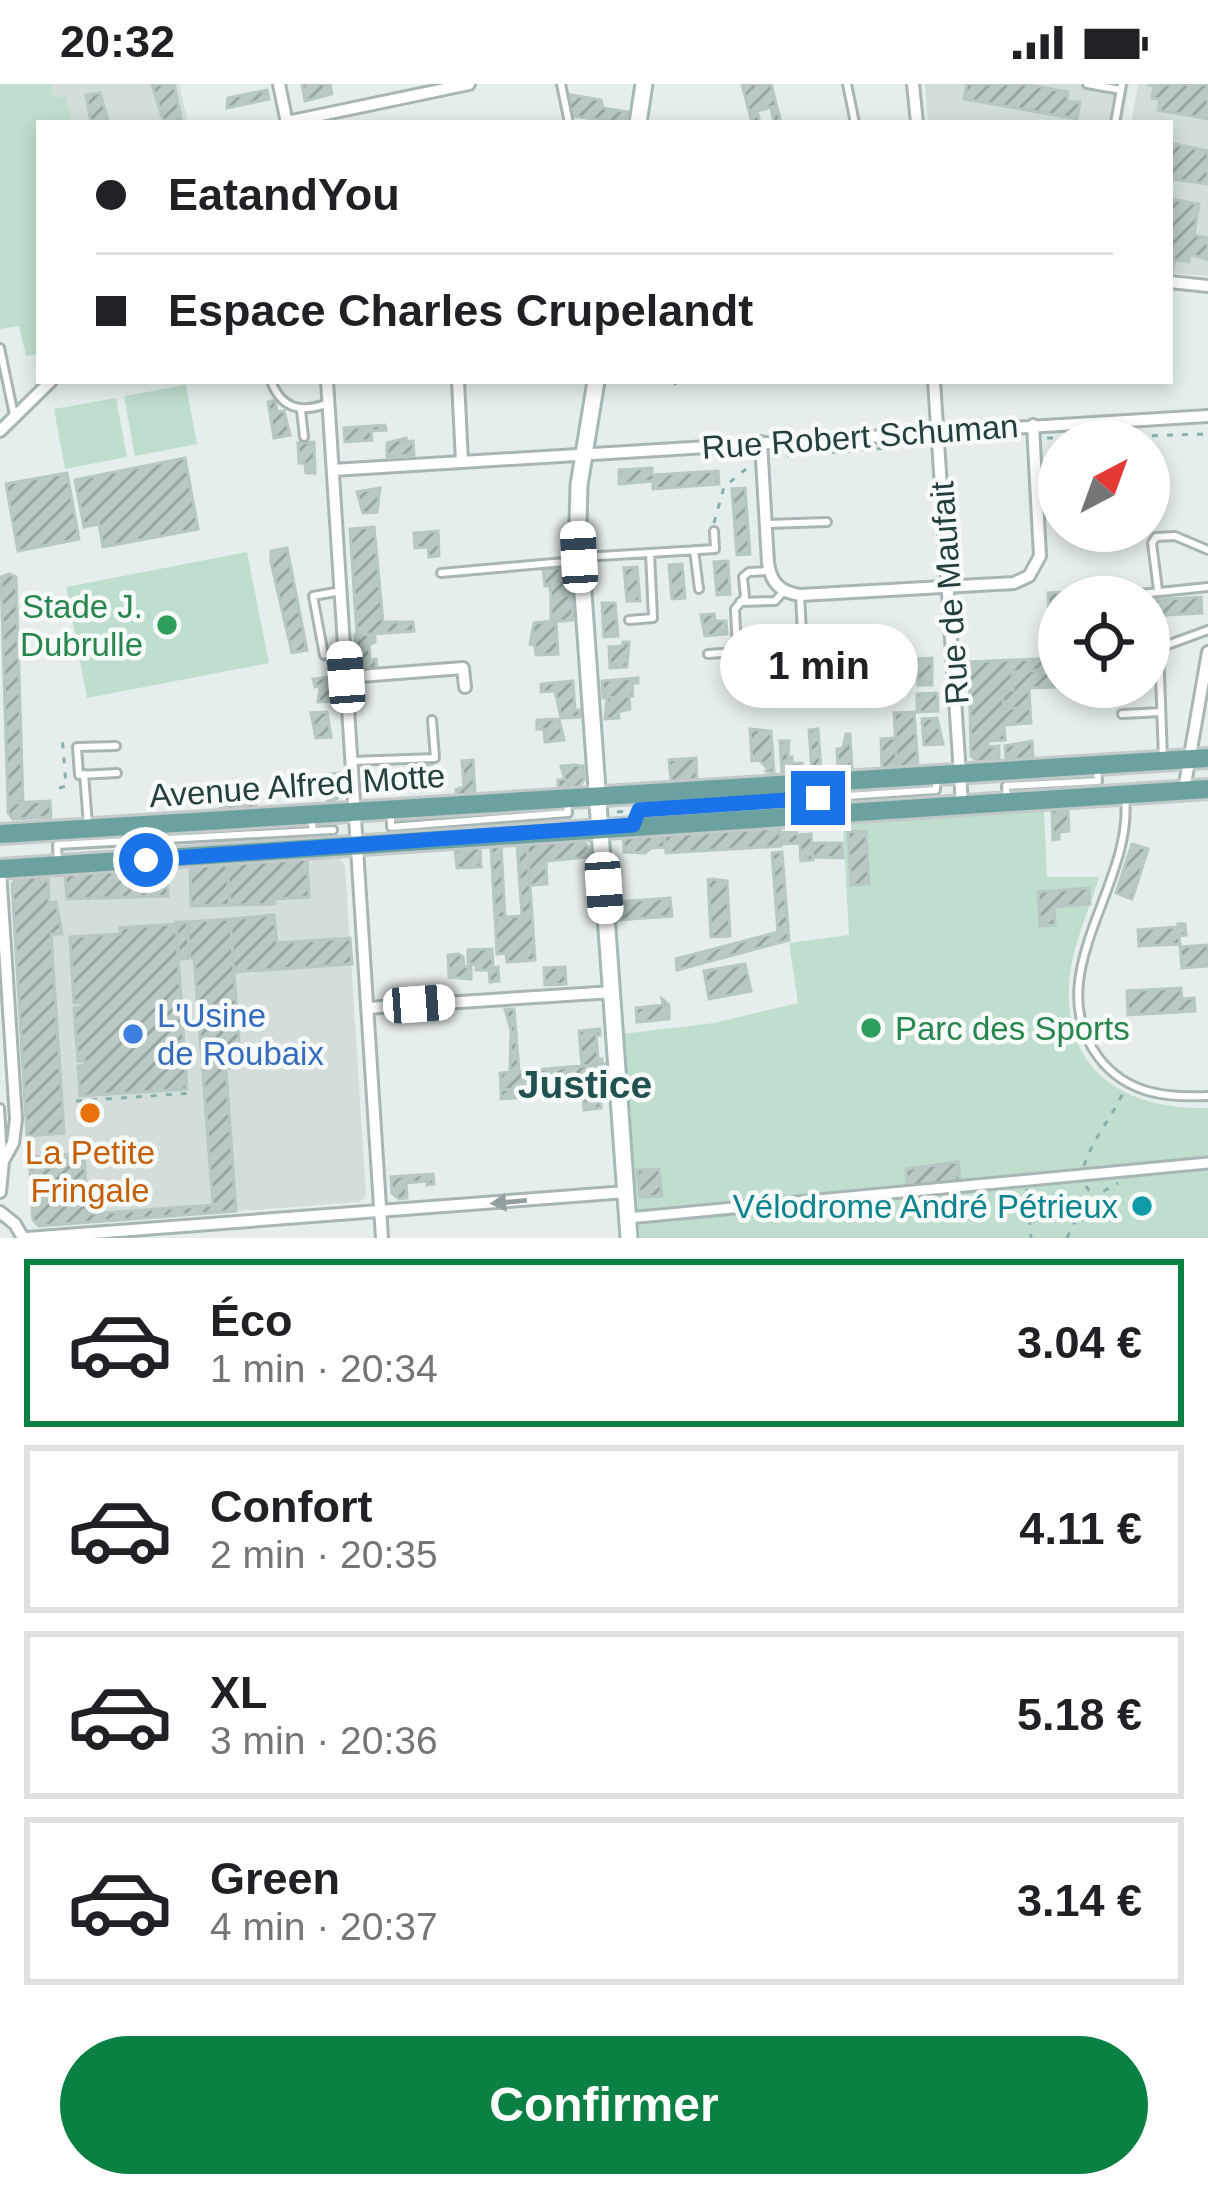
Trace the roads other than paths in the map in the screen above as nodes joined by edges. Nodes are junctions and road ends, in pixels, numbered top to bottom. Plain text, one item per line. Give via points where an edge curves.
1 (279, 84) edge
2 (469, 84) edge
3 (561, 84) edge
4 (644, 84) edge
5 (847, 84) edge
6 (914, 84) edge
7 (1087, 84) edge
8 (1122, 87) edge
9 (286, 120) edge
10 (301, 120) edge
11 (568, 120) edge
12 (638, 120) edge
13 (854, 120) edge
14 (916, 120) edge
15 (1116, 120) edge
16 (1173, 282) edge
17 (1208, 286) edge
18 (0, 348) edge
19 (47, 384) edge
20 (273, 384) edge
21 (327, 384) edge
22 (458, 384) edge
23 (596, 384) edge
24 (934, 384) edge
25 (329, 403) junction
26 (301, 410) junction
27 (1208, 416) edge
28 (14, 418) junction
29 (1122, 420) edge
30 (1033, 424) junction
31 (1038, 424) edge
32 (0, 431) edge
33 (938, 431) junction
34 (304, 437) dead end
35 (761, 442) junction
36 (584, 454) junction
37 (462, 462) junction
38 (333, 470) junction
39 (827, 522) dead end
40 (766, 524) junction
41 (714, 531) dead end
42 (694, 550) junction
43 (1208, 550) edge
44 (650, 553) junction
45 (579, 559) junction
46 (770, 571) junction
47 (441, 573) dead end
48 (1156, 576) edge
49 (948, 585) junction
50 (1208, 587) edge
51 (699, 589) dead end
52 (1170, 589) edge
53 (340, 591) junction
54 (784, 591) junction
55 (800, 595) junction
56 (740, 602) junction
57 (628, 620) dead end
58 (1208, 630) edge
59 (1170, 643) edge
60 (1208, 652) edge
61 (708, 654) dead end
62 (324, 655) dead end
63 (853, 671) dead end
64 (805, 673) junction
65 (748, 676) dead end
66 (346, 677) junction
67 (465, 687) dead end
68 (1161, 708) edge
69 (1161, 712) junction
70 (1122, 714) dead end
71 (432, 720) dead end
72 (116, 746) dead end
73 (1208, 758) edge
74 (1187, 759) junction
75 (1162, 760) junction
76 (352, 761) junction
77 (1097, 765) junction
78 (961, 772) junction
79 (117, 773) dead end
80 (84, 774) junction
81 (1208, 789) edge
82 (817, 790) junction
83 (1184, 790) junction
84 (1006, 794) junction
85 (598, 795) junction
86 (1124, 796) junction
87 (962, 805) junction
88 (355, 811) junction
89 (636, 818) junction
90 (311, 822) junction
91 (600, 827) junction
92 (88, 828) junction
93 (333, 830) dead end
94 (0, 834) edge
95 (357, 846) junction
96 (58, 865) junction
97 (0, 870) edge
98 (613, 992) junction
99 (367, 1008) junction
100 (1208, 1096) edge
101 (0, 1108) edge
102 (2, 1159) edge
103 (1208, 1163) edge
104 (0, 1192) edge
105 (626, 1192) junction
106 (0, 1212) edge
107 (380, 1213) junction
108 (628, 1218) junction
109 (278, 1220) junction
110 (279, 1234) dead end
111 (25, 1238) edge
112 (382, 1238) edge
113 (629, 1238) edge

1 - 9 street
2 - 10 street
3 - 11 lane
4 - 12 main road
5 - 13 lane
6 - 14 street
7 - 8 lane
8 - 15 lane
16 - 17 street
18 - 28 lane
19 - 28 street
20 - 26 lane
21 - 25 street
22 - 37 street
23 - 36 main road
24 - 33 street, Rue de Maufait
25 - 26 lane
25 - 38 street
26 - 34 lane
27 - 29 street, Rue Robert Schuman
28 - 32 street
30 - 31 street, Rue Robert Schuman
30 - 33 street, Rue Robert Schuman
30 - 49 street via 1036,567 1014,583
33 - 35 street, Rue Robert Schuman
33 - 49 street, Rue de Maufait
35 - 36 street, Rue Robert Schuman
35 - 40 street
36 - 37 street, Rue Robert Schuman
36 - 45 main road
37 - 38 street, Rue Robert Schuman
38 - 53 street
39 - 40 lane
40 - 46 street
41 - 42 lane via 715,549
42 - 44 lane
42 - 51 lane
43 - 48 lane via 1156,537
44 - 45 lane
44 - 57 lane via 653,618
45 - 47 lane
45 - 85 main road
46 - 54 street
46 - 56 lane via 743,578
49 - 55 street
49 - 78 street, Rue de Maufait
50 - 52 lane
53 - 62 lane via 313,596
53 - 66 street
54 - 55 street
54 - 56 lane via 776,602
55 - 64 lane
56 - 61 lane via 737,652
58 - 59 lane
60 - 74 street
63 - 64 lane
64 - 65 lane
66 - 67 street via 463,668
66 - 76 street
68 - 69 lane
69 - 70 lane
69 - 75 lane
71 - 76 lane via 435,758
72 - 80 lane via 77,747
73 - 74 main road, Avenue Alfred Motte
74 - 75 main road, Avenue Alfred Motte
74 - 83 street
75 - 77 main road, Avenue Alfred Motte
76 - 88 street
77 - 78 main road, Avenue Alfred Motte
77 - 84 lane via 1098,781
78 - 82 main road, Avenue Alfred Motte via 936,782
78 - 87 street, Rue de Maufait
79 - 80 lane
80 - 92 lane
81 - 83 main road, Avenue Alfred Motte
82 - 85 main road, Avenue Alfred Motte
82 - 89 lane
83 - 86 main road, Avenue Alfred Motte
84 - 86 main road, Avenue Alfred Motte
84 - 87 main road, Avenue Alfred Motte
85 - 88 main road, Avenue Alfred Motte
85 - 91 main road
86 - 100 lane via 1078,1006 1095,1052 1128,1084 1161,1096
87 - 89 main road, Avenue Alfred Motte
88 - 90 main road, Avenue Alfred Motte
88 - 95 street
89 - 91 main road, Avenue Alfred Motte
90 - 92 main road, Avenue Alfred Motte
90 - 93 lane
90 - 96 lane via 57,845
91 - 95 main road, Avenue Alfred Motte
91 - 98 main road
92 - 94 main road, Avenue Alfred Motte
95 - 96 main road, Avenue Alfred Motte
95 - 99 street
96 - 97 main road, Avenue Alfred Motte
97 - 102 street via 16,1119
98 - 99 street
98 - 105 main road
99 - 107 street
101 - 102 lane
102 - 104 street
103 - 108 street
105 -> 107 street
105 - 108 main road
106 - 111 street
107 - 109 street
107 - 112 street
108 - 113 main road
109 - 110 street
109 - 111 street

